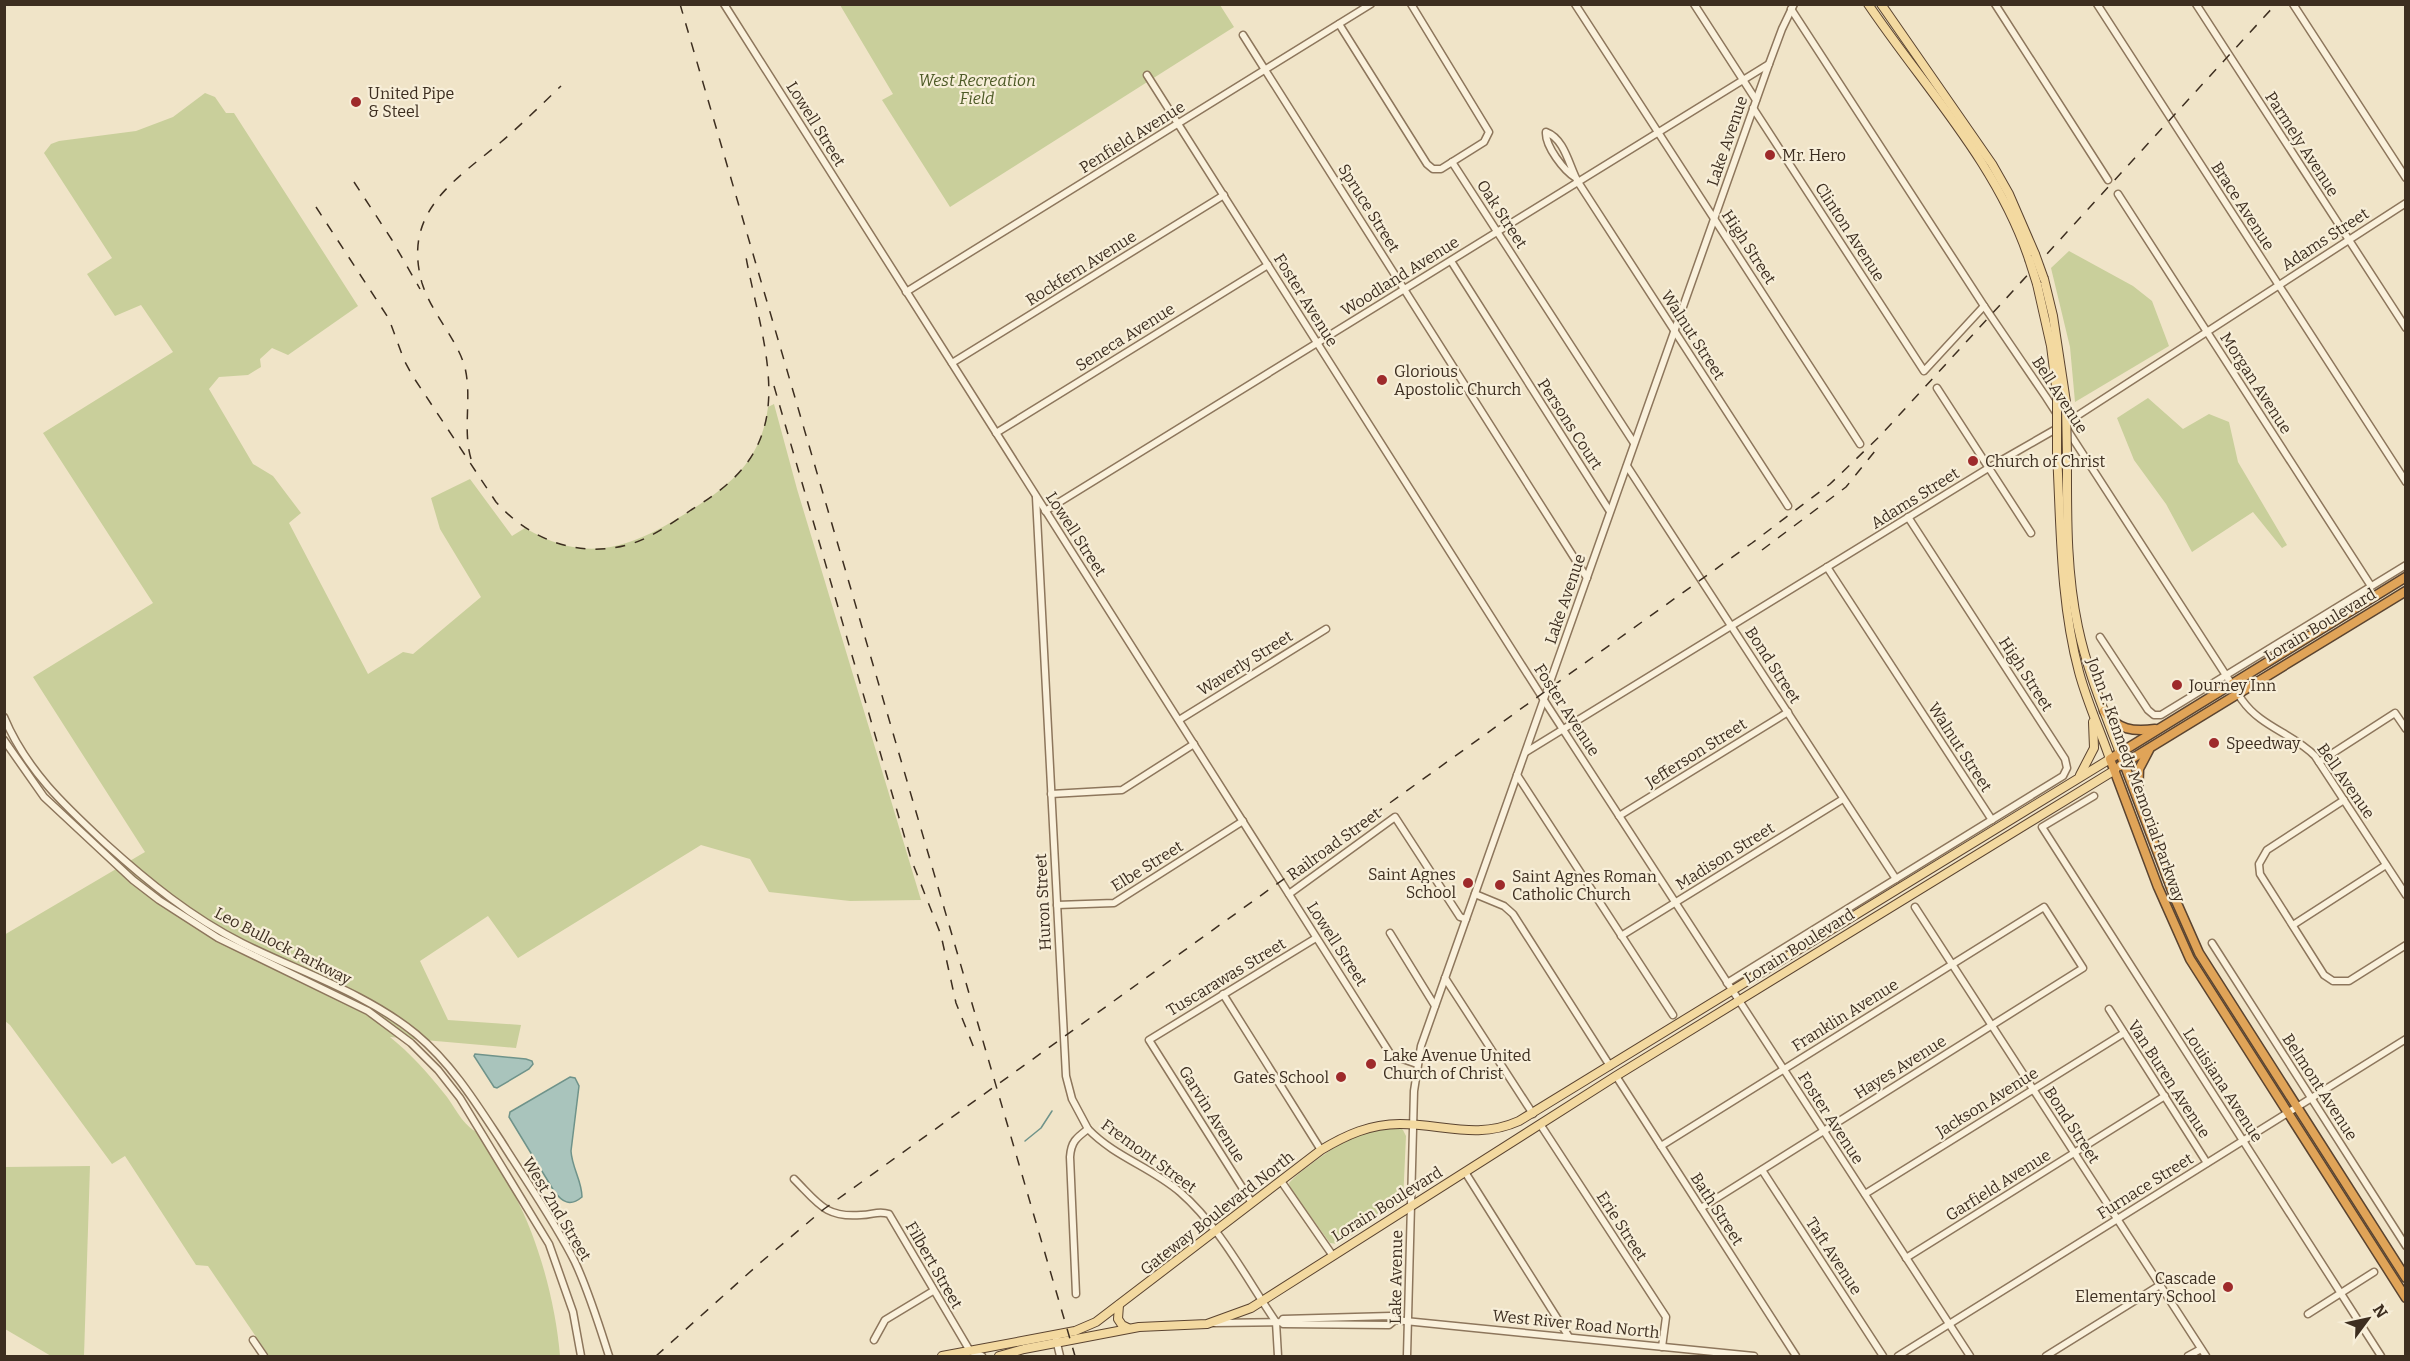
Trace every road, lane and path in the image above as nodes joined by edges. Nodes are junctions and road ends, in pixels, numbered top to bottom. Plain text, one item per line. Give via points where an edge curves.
1 (724, 4) edge
2 (1371, 4) edge
3 (1411, 4) edge
4 (1575, 4) edge
5 (1694, 4) edge
6 (1868, 4) edge
7 (1881, 4) edge
8 (1995, 4) edge
9 (2097, 4) edge
10 (2196, 4) edge
11 (2293, 4) edge
12 (1792, 6) edge
13 (1339, 24) junction
14 (1243, 35) dead end
15 (1769, 64) junction
16 (1265, 69) junction
17 (1147, 75) dead end
18 (1743, 80) junction
19 (1756, 100) junction
20 (1753, 108) junction
21 (1179, 124) junction
22 (1658, 132) junction
23 (1452, 162) junction
24 (2406, 178) edge
25 (1577, 180) junction
26 (2108, 180) dead end
27 (2118, 194) dead end
28 (1224, 195) junction
29 (2406, 203) edge
30 (1714, 219) junction
31 (1497, 232) junction
32 (2348, 239) junction
33 (2032, 257) junction
34 (1451, 261) junction
35 (1268, 265) junction
36 (2040, 282) junction
37 (2278, 285) junction
38 (1404, 289) junction
39 (906, 292) junction
40 (1984, 306) junction
41 (2406, 328) edge
42 (1674, 331) junction
43 (2206, 331) junction
44 (1317, 343) junction
45 (952, 363) junction
46 (1937, 388) dead end
47 (2063, 425) junction
48 (996, 433) junction
49 (1634, 443) junction
50 (1860, 444) dead end
51 (1627, 466) junction
52 (1989, 468) junction
53 (2406, 482) edge
54 (1036, 496) junction
55 (1788, 506) dead end
56 (1609, 510) junction
57 (1045, 511) junction
58 (1908, 517) junction
59 (2031, 533) dead end
60 (2406, 565) edge
61 (1827, 567) junction
62 (2406, 577) edge
63 (1587, 578) junction
64 (2371, 586) junction
65 (2406, 591) edge
66 (1731, 626) junction
67 (1326, 628) dead end
68 (2100, 638) dead end
69 (2226, 676) junction
70 (2232, 684) junction
71 (2238, 693) junction
72 (1544, 699) junction
73 (2090, 706) junction
74 (2104, 711) junction
75 (1788, 712) junction
76 (4, 717) edge
77 (1179, 720) junction
78 (1563, 729) junction
79 (2159, 729) junction
80 (2406, 729) edge
81 (4, 740) edge
82 (2157, 743) junction
83 (1194, 744) junction
84 (1525, 752) junction
85 (2120, 753) junction
86 (2110, 759) junction
87 (2319, 762) junction
88 (2124, 764) junction
89 (2115, 770) junction
90 (1517, 775) junction
91 (2078, 779) junction
92 (1051, 794) junction
93 (2094, 796) dead end
94 (1844, 799) junction
95 (2344, 800) junction
96 (2138, 801) junction
97 (1619, 816) junction
98 (1992, 820) junction
99 (1243, 821) junction
100 (2386, 865) junction
101 (1896, 879) junction
102 (1288, 894) junction
103 (1475, 894) junction
104 (2406, 895) edge
105 (1675, 902) junction
106 (1057, 905) junction
107 (1915, 907) dead end
108 (1466, 919) junction
109 (2293, 925) junction
110 (1390, 933) dead end
111 (1622, 936) junction
112 (1317, 938) junction
113 (2212, 943) dead end
114 (2406, 945) edge
115 (1951, 964) junction
116 (2083, 968) joint
117 (1445, 978) junction
118 (1730, 987) junction
119 (1223, 994) junction
120 (1738, 1000) junction
121 (1436, 1006) junction
122 (2109, 1009) dead end
123 (1673, 1016) dead end
124 (1991, 1026) junction
125 (2124, 1033) junction
126 (2406, 1039) edge
127 (1149, 1040) joint
128 (1417, 1064) junction
129 (1610, 1066) junction
130 (1783, 1069) junction
131 (1617, 1076) junction
132 (2033, 1090) junction
133 (2165, 1096) junction
134 (2311, 1098) junction
135 (2296, 1108) junction
136 (483, 1114) joint
137 (1533, 1114) junction
138 (2286, 1114) junction
139 (1540, 1124) junction
140 (1413, 1125) junction
141 (1088, 1129) junction
142 (1487, 1130) joint
143 (1824, 1131) junction
144 (2243, 1141) junction
145 (1661, 1146) junction
146 (1321, 1150) junction
147 (2074, 1153) junction
148 (2207, 1163) junction
149 (1762, 1170) junction
150 (1465, 1172) junction
151 (794, 1179) dead end
152 (1281, 1181) junction
153 (1865, 1194) junction
154 (1252, 1203) junction
155 (1411, 1207) junction
156 (1701, 1208) junction
157 (2117, 1220) junction
158 (1215, 1231) junction
159 (2406, 1246) edge
160 (1333, 1256) junction
161 (1906, 1258) junction
162 (2374, 1272) dead end
163 (2406, 1278) edge
164 (2160, 1285) junction
165 (933, 1291) junction
166 (2341, 1293) junction
167 (1076, 1294) dead end
168 (2406, 1299) edge
169 (1262, 1301) junction
170 (1119, 1305) junction
171 (2308, 1314) dead end
172 (1408, 1320) junction
173 (1278, 1322) junction
174 (1207, 1324) junction
175 (1949, 1324) junction
176 (1129, 1329) junction
177 (1569, 1337) junction
178 (1056, 1339) junction
179 (253, 1340) dead end
180 (874, 1340) dead end
181 (1662, 1347) junction
182 (2201, 1348) junction
183 (970, 1351) junction
184 (264, 1356) edge
185 (581, 1356) edge
186 (609, 1356) edge
187 (942, 1356) edge
188 (982, 1356) edge
189 (999, 1356) edge
190 (1060, 1356) edge
191 (1278, 1356) edge
192 (1407, 1356) edge
193 (1754, 1356) edge
194 (1796, 1356) edge
195 (1883, 1356) edge
196 (1898, 1356) edge
197 (1970, 1356) edge
198 (2046, 1356) edge
199 (2188, 1356) edge
200 (2206, 1356) edge
201 (2381, 1356) edge

1 - 39 street, Lowell Street
2 - 13 street, Penfield Avenue
3 - 23 street via 1489,132 1484,142
4 - 22 street, High Street
5 - 18 street
6 - 33 main road, John F. Kennedy Memorial Parkway via 1977,156
7 - 33 main road, John F. Kennedy Memorial Parkway via 1992,164 2009,194
8 - 26 street
9 - 37 street, Brace Avenue
10 - 32 street, Parmely Avenue
11 - 24 street
12 - 15 street, Lake Avenue
12 - 40 street, Bell Avenue
13 - 16 street, Penfield Avenue
13 - 23 street via 1427,164 1437,170
14 - 16 street, Spruce Street
15 - 18 street, Woodland Avenue
15 - 19 street, Lake Avenue
16 - 21 street, Penfield Avenue
16 - 38 street, Spruce Street
17 - 21 street, Foster Avenue
18 - 19 street
18 - 22 street, Woodland Avenue
19 - 20 street, Lake Avenue
20 - 30 street, Lake Avenue
20 - 40 street, Clinton Avenue via 1924,371
21 - 28 street, Foster Avenue
21 - 39 street, Penfield Avenue
22 - 25 street, Woodland Avenue
22 - 30 street, High Street
23 - 31 street, Oak Street
25 - 25 street, Walnut Street via 1554,135 1546,132 1545,139 1552,150
25 - 31 street, Woodland Avenue
25 - 42 street, Walnut Street
27 - 43 street, Morgan Avenue
28 - 35 street, Foster Avenue
28 - 45 street, Rockfern Avenue
29 - 32 street, Adams Street
30 - 42 street, Lake Avenue
30 - 50 street, High Street
31 - 34 street, Woodland Avenue
31 - 49 street, Oak Street
32 - 37 street, Adams Street
32 - 41 street, Parmely Avenue
33 - 36 main road, John F. Kennedy Memorial Parkway, bridge
34 - 38 street, Woodland Avenue
34 - 56 street, Persons Court
35 - 44 street, Foster Avenue
35 - 48 street, Seneca Avenue
36 - 73 main road, John F. Kennedy Memorial Parkway, bridge via 2057,394 2065,597
36 - 74 main road, John F. Kennedy Memorial Parkway, bridge via 2053,316 2066,402 2067,521 2074,604 2087,664
37 - 43 street, Adams Street
37 - 53 street, Brace Avenue
38 - 44 street, Woodland Avenue
38 - 63 street, Spruce Street
39 - 45 street, Lowell Street
40 - 47 street, Bell Avenue
42 - 49 street, Lake Avenue
42 - 55 street, Walnut Street
43 - 47 street, Adams Street
43 - 64 street, Morgan Avenue
44 - 57 street, Woodland Avenue
44 - 72 street, Foster Avenue
45 - 48 street, Lowell Street
46 - 52 street
47 - 52 street, Adams Street
47 - 69 street, Bell Avenue
48 - 54 street, Lowell Street
49 - 51 street, Lake Avenue
51 - 56 street, Lake Avenue
51 - 66 street, Bond Street
52 - 58 street, Adams Street
52 - 59 street
54 - 57 street, Lowell Street
54 - 92 street, Huron Street
56 - 63 street, Lake Avenue
57 - 77 street, Lowell Street
58 - 61 street, Adams Street
58 - 98 street, High Street via 2067,763 2063,776
60 - 64 street, Lorain Boulevard
61 - 66 street, Adams Street
61 - 98 street, Walnut Street
62 - 70 highway, Lorain Boulevard
63 - 72 street, Lake Avenue
64 - 69 street, Lorain Boulevard
65 - 71 highway, Lorain Boulevard
66 - 75 street, Bond Street
66 - 78 street, Adams Street
67 - 77 street, Waverly Street
68 - 69 street, Lorain Boulevard via 2154,715 2162,715
69 - 70 street, Bell Avenue
70 - 71 street, Bell Avenue
70 - 79 highway, Lorain Boulevard
71 - 82 highway, Lorain Boulevard
71 - 87 street, Bell Avenue via 2257,717 2297,741
72 - 78 street, Foster Avenue
72 - 84 street, Lake Avenue
73 - 86 main road, John F. Kennedy Memorial Parkway
73 - 91 main road via 2094,748
74 - 79 highway via 2126,730
74 - 85 main road, John F. Kennedy Memorial Parkway
75 - 94 street, Bond Street
75 - 97 street, Jefferson Street
76 - 136 street, Leo Bullock Parkway via 13,738 52,794 148,881 192,914 241,942 360,999 407,1028 448,1065
77 - 83 street, Lowell Street
78 - 84 street, Adams Street
78 - 97 street, Foster Avenue
79 - 85 highway, Lorain Boulevard
80 - 87 street via 2395,713
81 - 185 street, Leo Bullock Parkway via 44,797 133,880 218,938 368,1011 411,1043 438,1070 549,1244 570,1301
82 - 88 highway, Lorain Boulevard
82 - 96 highway via 2139,769
83 - 92 street via 1122,790
83 - 99 street, Lowell Street
84 - 90 street, Lake Avenue
85 - 86 highway, Lorain Boulevard
85 - 88 highway, John F. Kennedy Memorial Parkway
86 - 89 highway, John F. Kennedy Memorial Parkway
86 - 91 main road, Lorain Boulevard
87 - 95 street, Bell Avenue
88 - 89 highway, Lorain Boulevard
88 - 96 highway, John F. Kennedy Memorial Parkway
89 - 120 main road, Lorain Boulevard
89 - 138 highway, John F. Kennedy Memorial Parkway via 2158,887 2190,959
90 - 103 street, Lake Avenue
90 - 111 street
91 - 118 main road, Lorain Boulevard
92 - 106 street, Huron Street
93 - 144 street, Louisiana Avenue via 2042,827
94 - 101 street, Bond Street
94 - 105 street, Madison Street
95 - 100 street, Bell Avenue
95 - 109 street via 2267,850 2260,859 2260,874
96 - 135 highway, John F. Kennedy Memorial Parkway via 2199,952
97 - 105 street, Foster Avenue
98 - 101 street, Lorain Boulevard
99 - 102 street, Lowell Street
99 - 106 street, Elbe Street via 1114,903
100 - 104 street, Bell Avenue
100 - 109 street
101 - 118 street, Lorain Boulevard
102 - 108 street, Railroad Street via 1395,817 1460,917
102 - 112 street, Lowell Street
103 - 108 street, Lake Avenue
103 - 129 street via 1513,914
105 - 111 street, Madison Street
105 - 118 street, Foster Avenue
106 - 141 street, Huron Street via 1066,1076 1072,1099
107 - 115 street, Bond Street
108 - 117 street, Lake Avenue
109 - 114 street via 2324,975 2338,983 2352,980
110 - 121 street
111 - 123 street
112 - 119 street, Tuscarawas Street
112 - 128 street, Lowell Street via 1391,1055
113 - 134 street, Belmont Avenue
115 - 116 street, Franklin Avenue via 2044,907
115 - 124 street, Bond Street
115 - 130 street, Franklin Avenue
116 - 124 street, Hayes Avenue
117 - 121 street, Lake Avenue
117 - 137 street
118 - 120 street, Foster Avenue
118 - 129 main road, Lorain Boulevard
119 - 127 street, Tuscarawas Street
119 - 146 street
120 - 130 street, Foster Avenue
120 - 131 main road, Lorain Boulevard
121 - 128 street, Lake Avenue
122 - 125 street, Van Buren Avenue
124 - 132 street, Bond Street
124 - 143 street, Hayes Avenue
125 - 132 street, Jackson Avenue
125 - 133 street, Van Buren Avenue
126 - 134 street, Furnace Street
127 - 154 street, Garvin Avenue
128 - 140 street, Lake Avenue
129 - 137 main road, Lorain Boulevard
130 - 143 street, Foster Avenue
130 - 145 street, Franklin Avenue
131 - 139 main road, Lorain Boulevard
131 - 145 street, Bath Street
132 - 147 street, Bond Street
132 - 153 street, Jackson Avenue
133 - 147 street, Garfield Avenue
133 - 148 street, Van Buren Avenue
134 - 135 street, Furnace Street
134 - 159 street, Belmont Avenue
135 - 138 street, Furnace Street
135 - 163 highway, John F. Kennedy Memorial Parkway
136 - 186 street, West 2nd Street via 556,1226 586,1286
137 - 142 main road, Lorain Boulevard via 1508,1126
138 - 144 street, Furnace Street
138 - 168 highway, John F. Kennedy Memorial Parkway
139 - 150 main road, Lorain Boulevard
139 - 181 street, Erie Street via 1666,1317
140 - 142 main road, Gateway Boulevard North
140 - 146 main road, Gateway Boulevard North via 1371,1127
140 - 155 street, Lake Avenue
141 - 158 street, Fremont Street via 1114,1152 1175,1187
141 - 167 street via 1075,1138 1070,1157
143 - 149 street, Hayes Avenue
143 - 153 street, Foster Avenue
144 - 148 street, Furnace Street
144 - 166 street, Louisiana Avenue
145 - 156 street, Bath Street
146 - 152 main road, Gateway Boulevard North
147 - 157 street, Bond Street
147 - 161 street, Garfield Avenue
148 - 157 street, Furnace Street
149 - 156 street, Hayes Avenue
149 - 195 street, Taft Avenue
150 - 155 main road, Lorain Boulevard
150 - 177 street
151 - 165 street, Filbert Street via 830,1214 889,1214
152 - 154 main road, Gateway Boulevard North
152 - 160 street
153 - 161 street, Foster Avenue
154 - 158 main road, Gateway Boulevard North
155 - 160 main road, Lorain Boulevard
155 - 172 street, Lake Avenue
156 - 194 street, Bath Street
157 - 164 street, Bond Street
157 - 175 street, Furnace Street
158 - 169 street, Fremont Street
158 - 170 main road, Gateway Boulevard North
160 - 169 main road, Lorain Boulevard
161 - 175 street, Foster Avenue
162 - 166 street
164 - 182 street, Bond Street
164 - 198 street
165 - 180 street via 885,1320
165 - 183 street, Filbert Street
166 - 171 street
166 - 201 street, Louisiana Avenue
169 - 173 street, Fremont Street
169 - 174 main road, Lorain Boulevard
170 - 176 main road via 1118,1319
170 - 178 main road, Gateway Boulevard North via 1086,1327
172 - 173 street, West River Road North via 1355,1326
172 - 177 street, West River Road North
172 - 192 street, Lake Avenue
173 - 174 street, West River Road North
173 - 191 street
174 - 176 main road, West River Road North
175 - 196 street, Furnace Street
175 - 197 street, Foster Avenue
176 - 178 main road, West River Road North
177 - 181 street, West River Road North
178 - 183 main road, Gateway Boulevard North
178 - 189 main road, West River Road North
178 - 190 street
179 - 184 street
181 - 193 street, West River Road North
182 - 199 street
182 - 200 street, Bond Street
183 - 187 main road, Gateway Boulevard North
183 - 188 street

